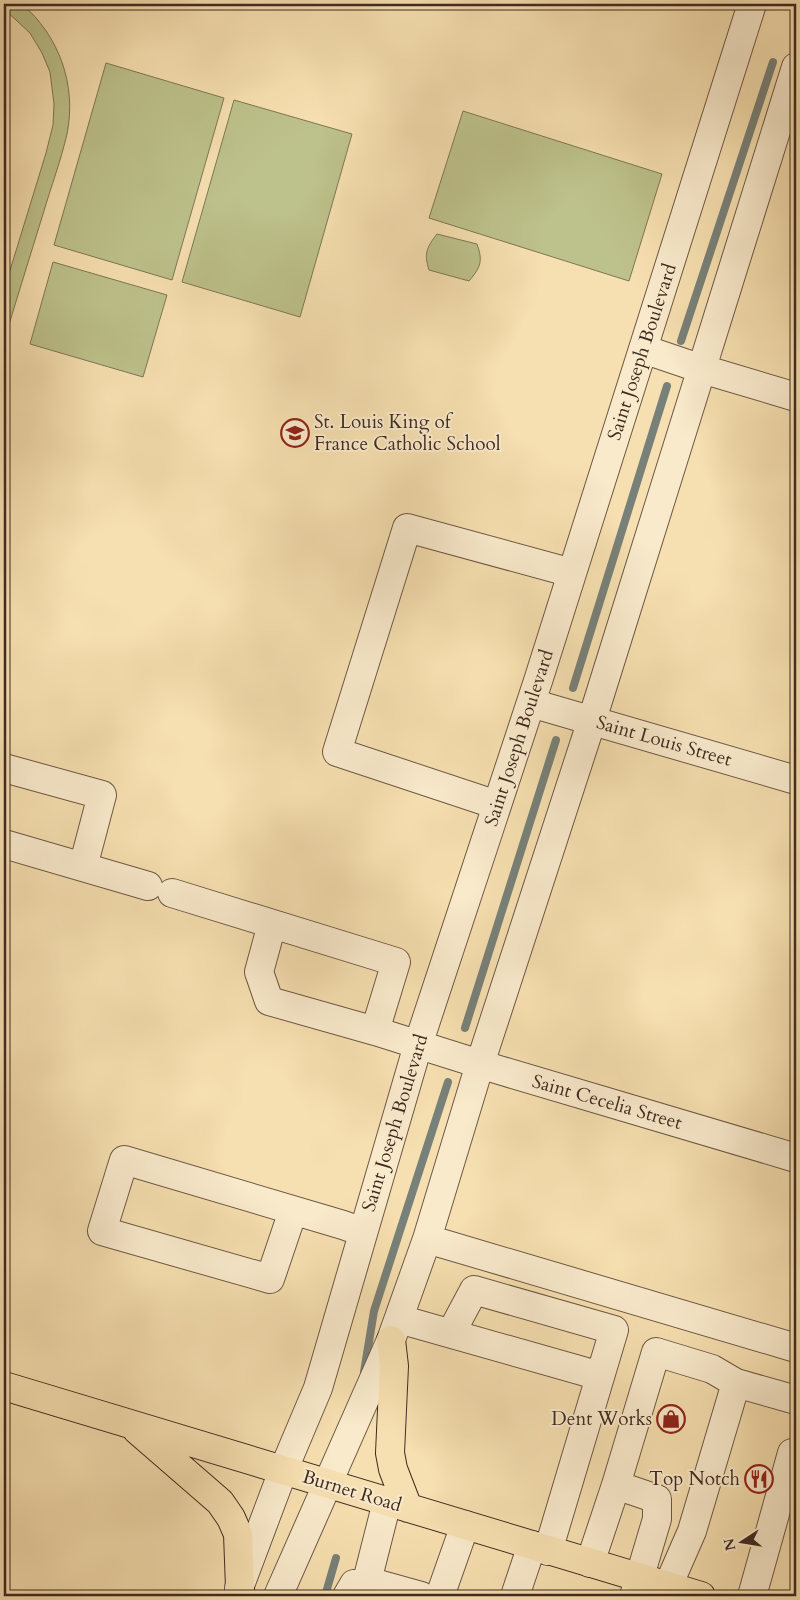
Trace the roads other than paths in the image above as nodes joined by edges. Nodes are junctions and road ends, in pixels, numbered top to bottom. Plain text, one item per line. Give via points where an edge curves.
1 (752, 4) edge
2 (796, 67) edge
3 (643, 349) junction
4 (702, 369) junction
5 (796, 397) edge
6 (572, 573) junction
7 (531, 703) junction
8 (592, 720) junction
9 (4, 768) edge
10 (796, 780) edge
11 (497, 805) junction
12 (4, 844) edge
13 (83, 867) junction
14 (272, 924) junction
15 (375, 1031) junction
16 (418, 1045) junction
17 (480, 1064) junction
18 (796, 1158) edge
19 (293, 1210) junction
20 (363, 1232) junction
21 (427, 1239) junction
22 (395, 1330) junction
23 (451, 1332) junction
24 (796, 1348) edge
25 (600, 1376) junction
26 (736, 1384) junction
27 (4, 1386) edge
28 (796, 1400) edge
29 (128, 1423) junction
30 (795, 1445) edge
31 (283, 1471) junction
32 (327, 1484) junction
33 (616, 1485) junction
34 (398, 1505) junction
35 (465, 1525) junction
36 (540, 1548) junction
37 (590, 1563) junction
38 (668, 1586) junction
39 (637, 1587) edge
40 (357, 1589) edge
41 (238, 1592) edge
42 (278, 1596) edge
43 (421, 1596) edge
44 (440, 1596) edge
45 (515, 1596) edge
46 (701, 1596) edge
47 (752, 1596) edge

1 - 3 street, Saint Joseph Boulevard
2 - 4 street
3 - 4 street
3 - 6 street, Saint Joseph Boulevard
4 - 5 street
4 - 8 street
6 - 7 street, Saint Joseph Boulevard
6 - 11 street via 407,528 337,752
7 - 8 street, Saint Louis Street
7 - 11 street, Saint Joseph Boulevard
8 - 10 street, Saint Louis Street
8 - 17 street
9 - 13 street via 102,795
11 - 16 street, Saint Joseph Boulevard
12 - 13 street
13 - 14 street
14 - 15 street, Saint Cecelia Street via 259,972 269,1001
14 - 15 street via 396,962
15 - 16 street, Saint Cecelia Street
16 - 17 street, Saint Cecelia Street
16 - 20 street, Saint Joseph Boulevard
17 - 18 street, Saint Cecelia Street
17 - 21 street
19 - 19 street via 124,1160 102,1231 270,1279
19 - 20 street
20 - 31 street, Saint Joseph Boulevard via 318,1388
21 - 22 street
21 - 24 street
22 - 23 street
22 - 32 street
22 - 34 main road via 390,1453
23 - 25 street
23 - 25 street via 474,1290 614,1330
25 - 36 street
26 - 28 street
26 - 33 street via 712,1370 656,1352
26 - 38 street via 692,1531
27 - 29 main road, Burnet Road
29 - 31 main road, Burnet Road
29 - 41 main road via 220,1502 232,1518 238,1534
30 - 47 street
31 - 32 main road, Burnet Road
31 - 41 street, Saint Joseph Boulevard
32 - 34 main road, Burnet Road
32 - 42 street
33 - 37 street
33 - 39 street via 657,1499 657,1519
34 - 35 main road, Burnet Road
34 - 40 street
35 - 36 main road, Burnet Road
35 - 44 street
36 - 37 main road, Burnet Road
36 - 45 street
37 - 39 main road, Burnet Road
38 - 39 main road, Burnet Road
38 - 46 main road, Burnet Road
40 - 43 street

